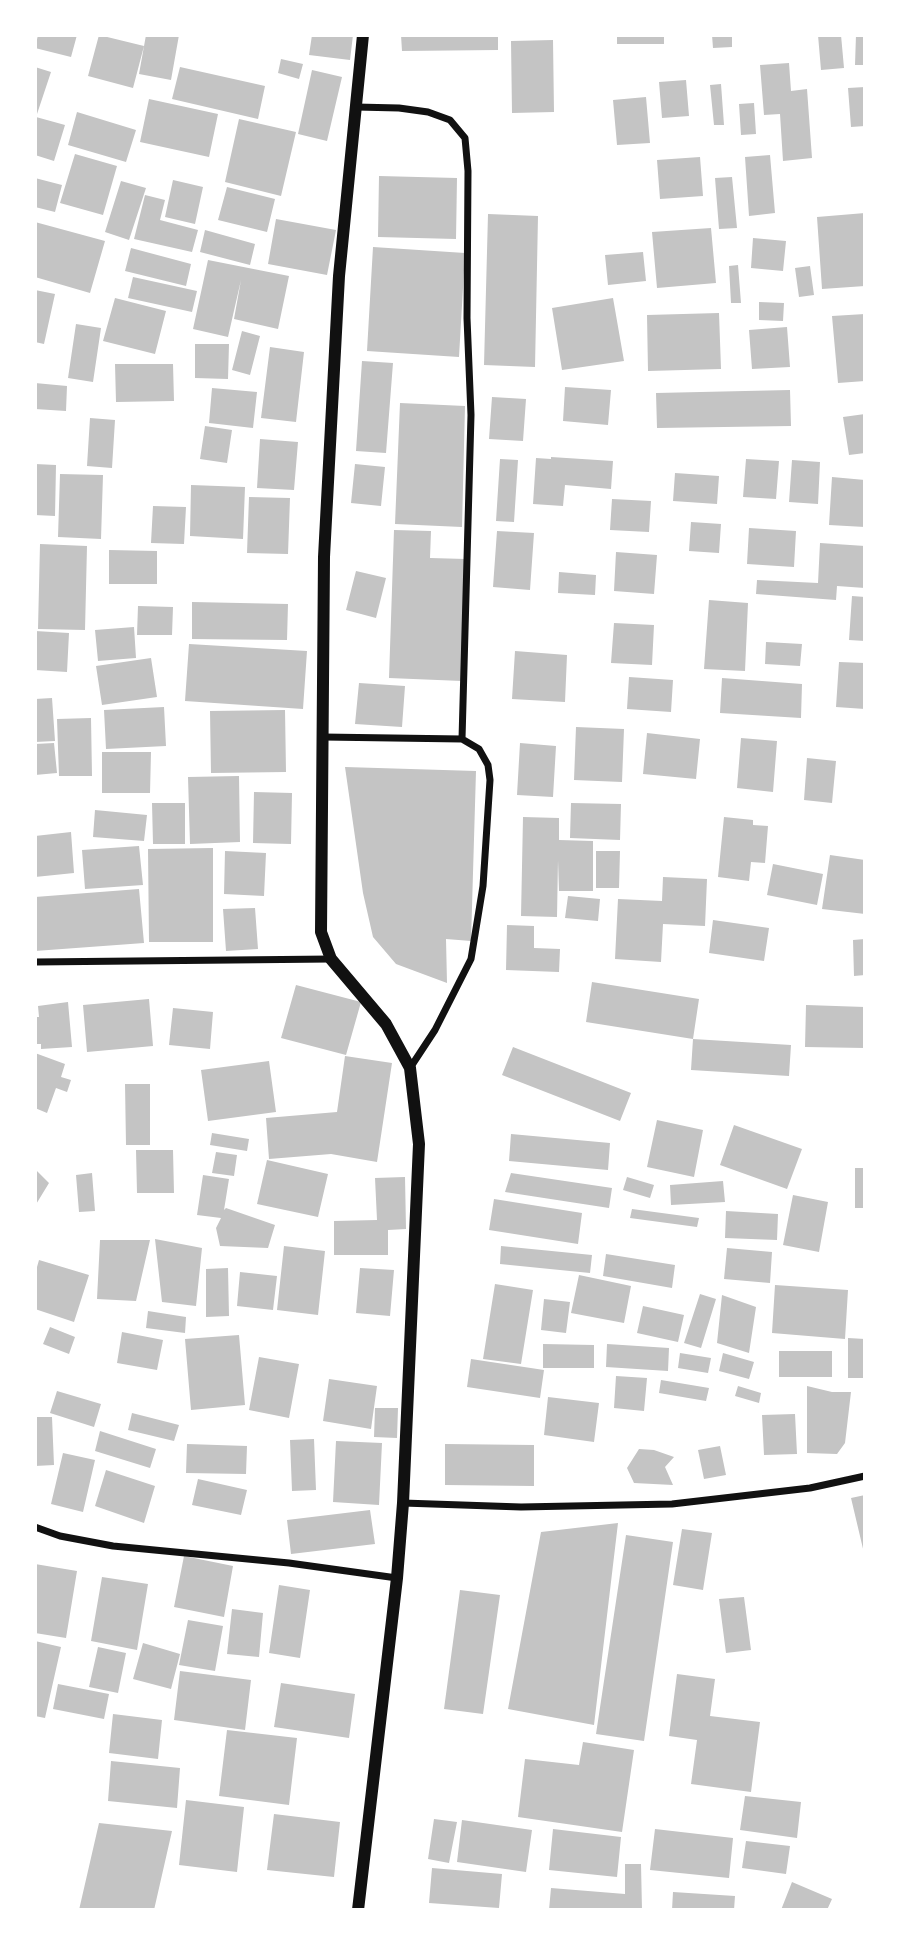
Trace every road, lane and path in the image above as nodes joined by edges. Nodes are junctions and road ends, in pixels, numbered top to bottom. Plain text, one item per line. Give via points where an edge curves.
1 (363, 35) edge
2 (356, 107) junction
3 (323, 737) junction
4 (462, 739) junction
5 (331, 959) junction
6 (35, 962) edge
7 (410, 1068) junction
8 (865, 1475) edge
9 (403, 1503) junction
10 (35, 1527) edge
11 (397, 1578) junction
12 (358, 1910) edge

1 - 2 street
2 - 3 street via 337,303 324,557
2 - 4 street via 428,112 450,120 464,138 471,415
3 - 4 street
3 - 5 street via 321,932
4 - 7 street via 479,750 488,765 489,780 482,886 471,959
5 - 6 street
5 - 7 street via 386,1024
7 - 9 street via 419,1144
8 - 9 street via 810,1488 672,1504 521,1507
9 - 11 street
10 - 11 street via 113,1546
11 - 12 street

